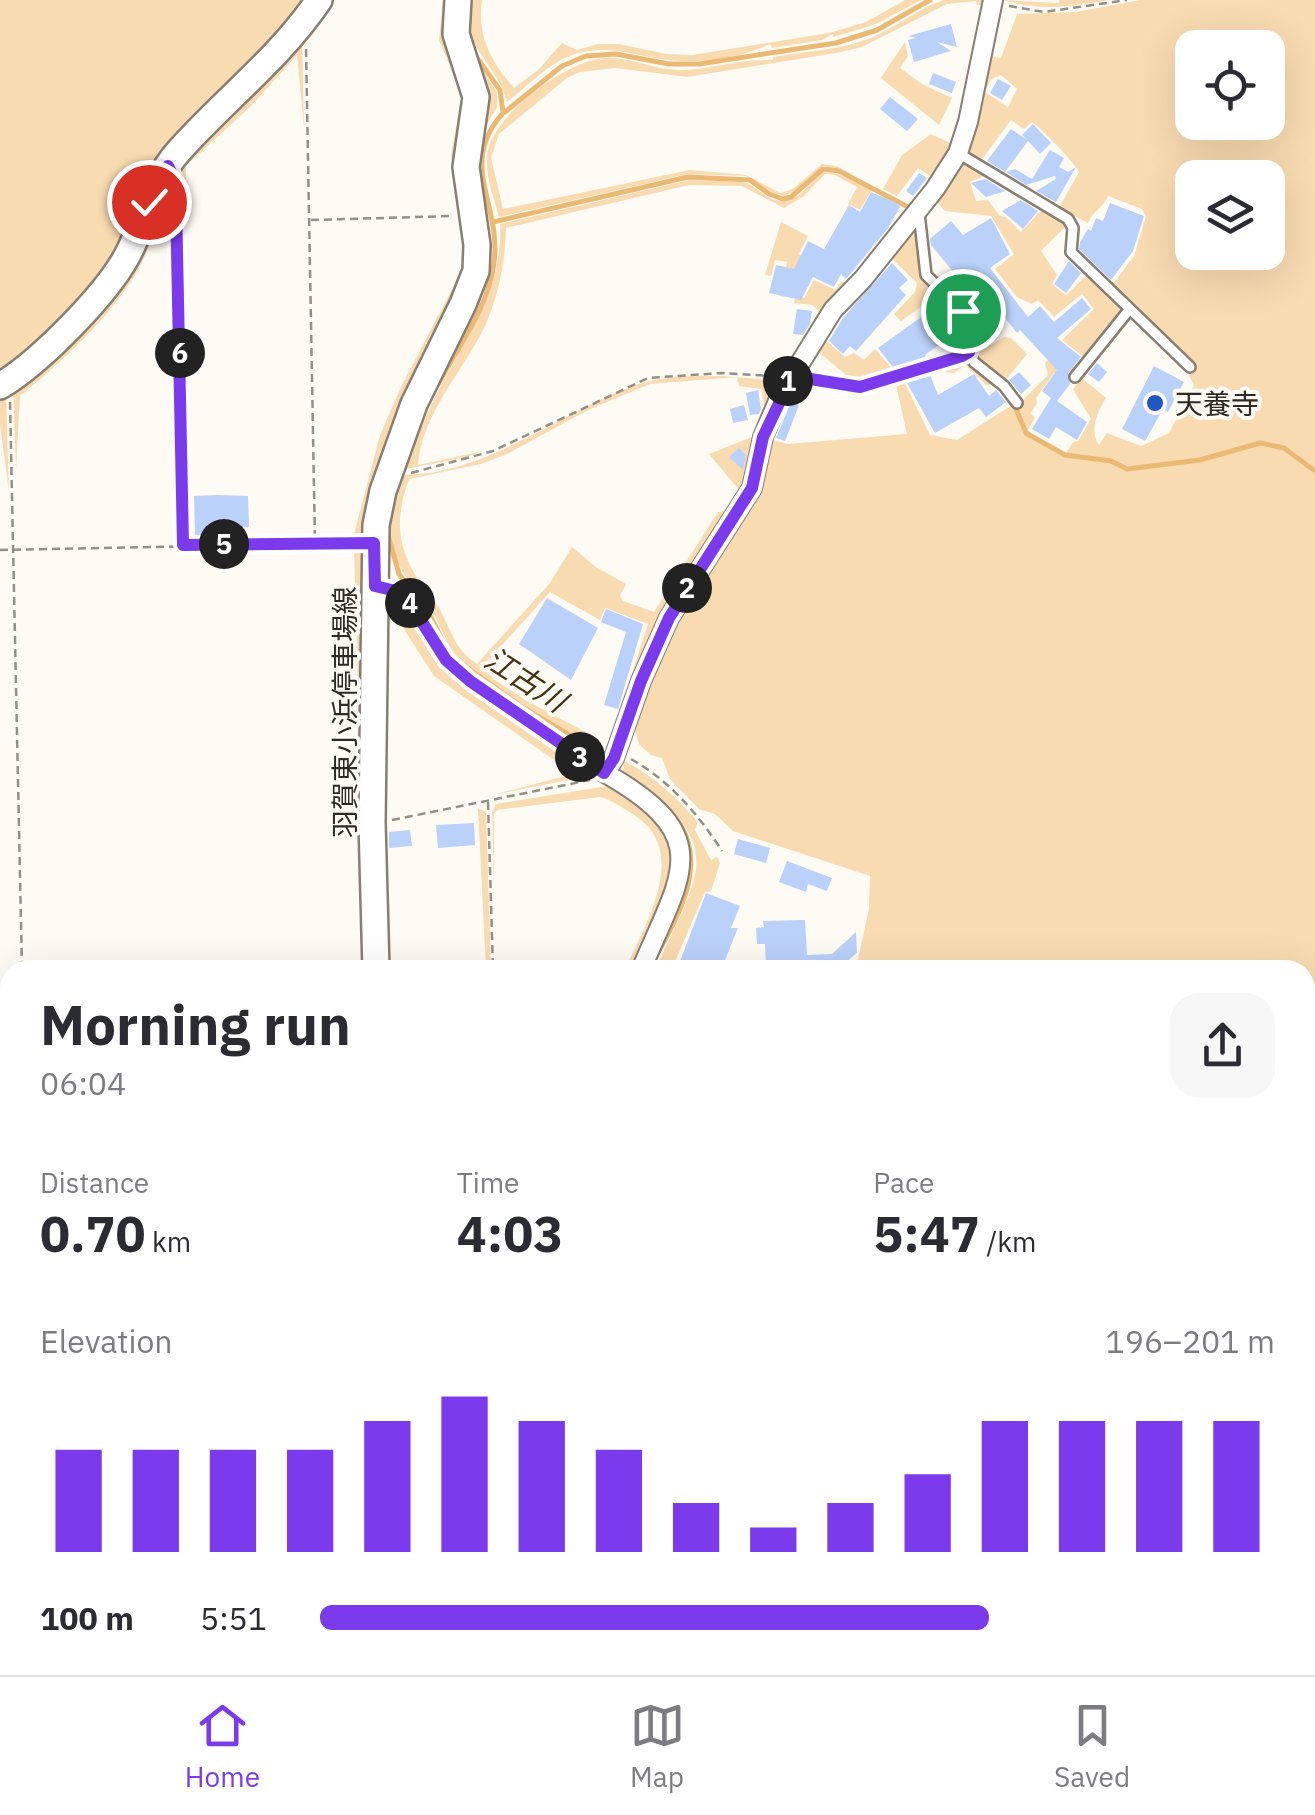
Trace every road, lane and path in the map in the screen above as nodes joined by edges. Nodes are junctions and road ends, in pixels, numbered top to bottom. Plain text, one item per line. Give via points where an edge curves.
1 (458, 0) edge
2 (1127, 0) edge
3 (1000, 2) edge
4 (312, 10) edge
5 (958, 153) junction
6 (168, 166) junction
7 (918, 211) junction
8 (473, 216) junction
9 (309, 220) junction
10 (1129, 310) junction
11 (969, 352) junction
12 (1190, 367) dead end
13 (792, 376) junction
14 (1075, 377) dead end
15 (5, 383) edge
16 (1016, 403) dead end
17 (406, 472) dead end
18 (315, 543) junction
19 (374, 543) junction
20 (183, 545) junction
21 (12, 549) junction
22 (0, 550) edge
23 (375, 586) junction
24 (611, 762) junction
25 (488, 800) junction
26 (372, 822) junction
27 (722, 851) dead end
28 (22, 960) edge
29 (376, 960) edge
30 (494, 960) edge
31 (645, 960) edge

1 - 8 main road, 羽賀東小浜停車場線 via 456,34 476,97 466,167
2 - 3 path via 1044,12
3 - 5 street
4 - 6 main road
4 - 9 path
5 - 7 street
5 - 10 lane via 1068,219 1071,252
6 - 15 main road via 118,270 32,364
6 - 20 path via 176,202
7 - 11 lane via 926,275 963,311
7 - 13 street via 833,310
8 - 9 path
8 - 19 main road, 羽賀東小浜停車場線 via 478,256 472,287 410,415 383,491
9 - 18 path
10 - 12 lane
10 - 14 lane
11 - 13 lane via 860,387
11 - 16 lane
13 - 17 path via 648,378 492,451
13 - 24 street via 763,437 752,488 669,618
15 - 21 path
18 - 19 path
18 - 20 path
19 - 23 main road, 羽賀東小浜停車場線
20 - 21 path
21 - 22 path
21 - 28 path
23 - 24 path via 408,600 446,660 470,681
23 - 26 main road, 羽賀東小浜停車場線
24 - 25 path via 586,782
24 - 27 path via 649,769 704,823
24 - 31 street via 662,814 682,852 675,890
25 - 26 path
25 - 30 path
26 - 29 main road, 羽賀東小浜停車場線

